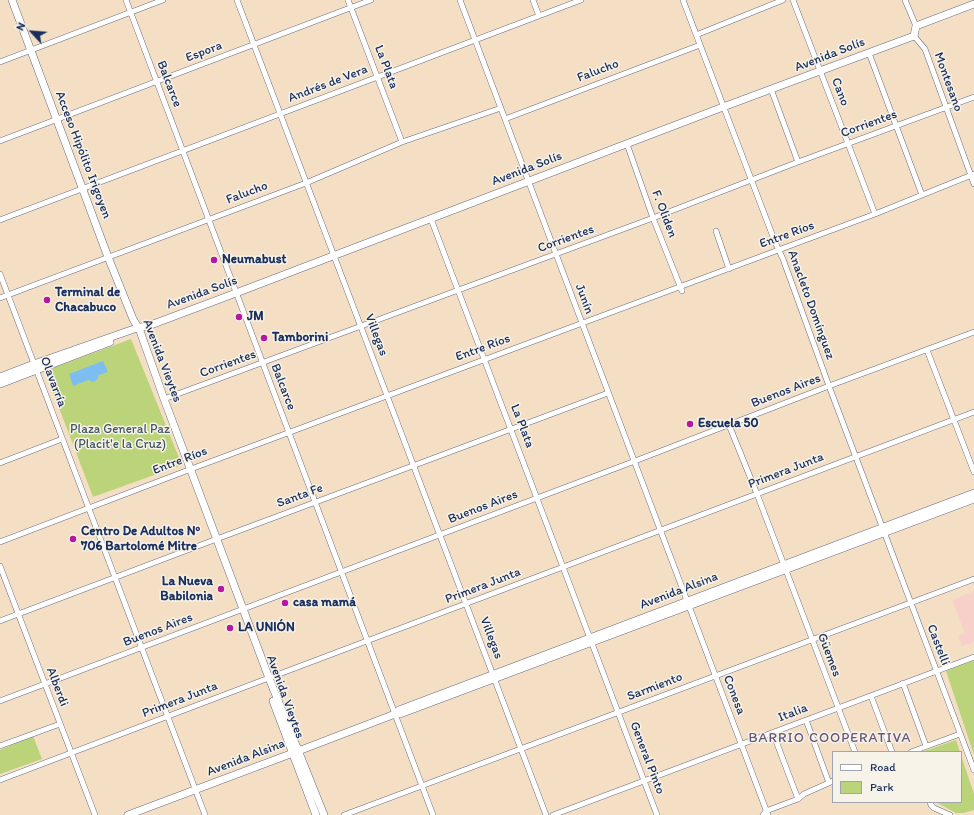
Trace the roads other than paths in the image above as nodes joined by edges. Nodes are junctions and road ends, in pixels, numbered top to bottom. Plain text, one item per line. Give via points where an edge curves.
1 (12, 0) edge
2 (126, 0) edge
3 (163, 0) edge
4 (238, 0) edge
5 (348, 0) edge
6 (372, 0) edge
7 (460, 0) edge
8 (533, 0) edge
9 (581, 0) edge
10 (683, 0) edge
11 (783, 0) edge
12 (793, 0) edge
13 (905, 0) edge
14 (974, 4) edge
15 (351, 8) junction
16 (130, 12) junction
17 (539, 16) junction
18 (916, 26) junction
19 (696, 35) junction
20 (914, 36) junction
21 (475, 40) junction
22 (254, 44) junction
23 (700, 45) junction
24 (31, 50) junction
25 (869, 53) junction
26 (0, 62) edge
27 (820, 71) junction
28 (377, 77) junction
29 (157, 81) junction
30 (771, 89) junction
31 (974, 97) edge
32 (723, 107) junction
33 (501, 108) junction
34 (946, 108) junction
35 (280, 114) junction
36 (57, 119) junction
37 (505, 119) junction
38 (896, 126) junction
39 (0, 141) edge
40 (402, 142) junction
41 (627, 144) junction
42 (848, 144) junction
43 (183, 151) junction
44 (798, 162) junction
45 (972, 175) edge
46 (751, 180) junction
47 (306, 182) junction
48 (528, 182) junction
49 (974, 184) edge
50 (83, 188) junction
51 (922, 195) junction
52 (875, 214) junction
53 (653, 218) junction
54 (209, 219) junction
55 (431, 219) junction
56 (0, 220) edge
57 (716, 231) dead end
58 (779, 250) junction
59 (556, 254) junction
60 (334, 256) junction
61 (108, 257) junction
62 (729, 269) junction
63 (0, 274) edge
64 (681, 289) junction
65 (458, 290) junction
66 (236, 293) junction
67 (8, 295) junction
68 (0, 298) edge
69 (134, 318) joint
70 (582, 323) junction
71 (361, 327) junction
72 (137, 330) junction
73 (974, 332) edge
74 (927, 350) junction
75 (485, 360) junction
76 (263, 363) junction
77 (35, 367) junction
78 (0, 377) edge
79 (0, 384) edge
80 (829, 386) junction
81 (608, 393) junction
82 (387, 396) junction
83 (164, 400) junction
84 (974, 412) edge
85 (954, 420) junction
86 (729, 425) junction
87 (511, 429) junction
88 (289, 432) junction
89 (62, 439) junction
90 (856, 457) junction
91 (635, 462) junction
92 (0, 463) edge
93 (413, 466) junction
94 (189, 469) junction
95 (974, 472) edge
96 (974, 493) edge
97 (757, 494) junction
98 (537, 498) junction
99 (974, 499) edge
100 (315, 502) junction
101 (89, 508) junction
102 (883, 530) junction
103 (660, 531) junction
104 (440, 535) junction
105 (215, 540) junction
106 (0, 542) edge
107 (0, 566) edge
108 (563, 567) junction
109 (784, 567) junction
110 (341, 572) junction
111 (115, 578) junction
112 (974, 579) edge
113 (910, 603) junction
114 (466, 604) junction
115 (687, 604) junction
116 (242, 609) junction
117 (18, 614) junction
118 (0, 621) edge
119 (591, 640) junction
120 (812, 640) junction
121 (367, 641) junction
122 (142, 648) junction
123 (974, 656) edge
124 (936, 671) junction
125 (493, 676) junction
126 (715, 676) junction
127 (267, 678) junction
128 (903, 683) junction
129 (45, 684) junction
130 (871, 696) junction
131 (0, 701) edge
132 (838, 708) junction
133 (618, 712) junction
134 (395, 714) junction
135 (168, 717) junction
136 (806, 720) junction
137 (60, 724) junction
138 (772, 732) junction
139 (960, 734) junction
140 (741, 744) junction
141 (0, 746) edge
142 (926, 746) junction
143 (521, 749) junction
144 (855, 751) edge
145 (892, 751) edge
146 (914, 751) edge
147 (296, 752) junction
148 (71, 753) junction
149 (974, 770) edge
150 (0, 780) edge
151 (644, 781) junction
152 (831, 782) edge
153 (422, 786) junction
154 (195, 790) junction
155 (798, 799) junction
156 (931, 803) edge
157 (766, 814) edge
158 (95, 815) edge
159 (128, 815) edge
160 (205, 815) edge
161 (316, 815) edge
162 (324, 815) edge
163 (344, 815) edge
164 (433, 815) edge
165 (546, 815) edge
166 (553, 815) edge
167 (657, 815) edge
168 (950, 815) edge

1 - 24 street, Acceso Hipólito Irigoyen
2 - 16 street, Balcarce
3 - 16 street
4 - 22 street, Villegas
5 - 15 street, La Plata
6 - 15 street, Espora
7 - 21 street, Junín
8 - 17 street
9 - 17 street, Andrés de Vera
10 - 19 street, Anacleto Domínguez
11 - 19 street
12 - 27 street, Cano
13 - 18 street
14 - 18 street
15 - 22 street, Espora
15 - 28 street, La Plata
16 - 24 street
16 - 29 street, Balcarce
17 - 21 street, Andrés de Vera
18 - 20 street
19 - 23 street, Anacleto Domínguez
20 - 25 street, Avenida Solís
20 - 34 street, Montesano via 925,49
21 - 28 street, Andrés de Vera
21 - 33 street, Junín
22 - 29 street, Espora
22 - 35 street, Villegas
23 - 32 street, Anacleto Domínguez
23 - 37 street, Falucho
24 - 26 street
24 - 36 street, Acceso Hipólito Irigoyen
25 - 27 street, Avenida Solís
25 - 38 street
27 - 30 street, Avenida Solís
27 - 42 street, Cano
28 - 35 street, Andrés de Vera
28 - 40 street, La Plata
29 - 36 street, Espora
29 - 43 street, Balcarce
30 - 32 street, Avenida Solís
30 - 44 street
31 - 34 street, Corrientes
32 - 41 street, Avenida Solís
32 - 46 street, Anacleto Domínguez
33 - 37 street, Junín
33 - 40 street, Falucho
34 - 38 street, Corrientes
34 - 45 street, Montesano
35 - 43 street, Andrés de Vera
35 - 47 street, Villegas
36 - 39 street, Espora
36 - 50 street, Acceso Hipólito Irigoyen
37 - 48 street, Junín
38 - 42 street, Corrientes
38 - 51 street
40 - 47 street, Falucho
41 - 48 street, Avenida Solís
41 - 53 street, F. Oliden
42 - 44 street, Corrientes
42 - 52 street, Cano
43 - 50 street, Andrés de Vera
43 - 54 street, Balcarce
44 - 46 street, Corrientes
45 - 49 street, Montesano
45 - 51 street, Entre Ríos
46 - 53 street, Corrientes
46 - 58 street, Anacleto Domínguez
47 - 54 street, Falucho
47 - 60 street, Villegas
48 - 55 street, Avenida Solís
48 - 59 street, Junín
50 - 56 street, Andrés de Vera
50 - 61 street, Acceso Hipólito Irigoyen
51 - 52 street, Entre Ríos
52 - 58 street, Entre Ríos
53 - 59 street, Corrientes
53 - 64 street, F. Oliden
54 - 61 street, Falucho
54 - 66 street, Balcarce
55 - 60 street, Avenida Solís
55 - 65 street, La Plata
57 - 62 street
58 - 62 street, Entre Ríos
58 - 80 street, Anacleto Domínguez
59 - 65 street, Corrientes
59 - 70 street, Junín
60 - 66 street, Avenida Solís
60 - 71 street, Villegas
61 - 67 street, Falucho
61 - 69 street, Acceso Hipólito Irigoyen
62 - 64 street, Entre Ríos
63 - 67 street, Olavarría
64 - 70 street, Entre Ríos
65 - 71 street, Corrientes
65 - 75 street, La Plata
66 - 72 street, Avenida Solís
66 - 76 street, Balcarce
67 - 68 street, Falucho
67 - 77 street, Olavarría
69 - 72 street, Avenida Vieytes
70 - 75 street, Entre Ríos
70 - 81 street, Junín
71 - 76 street, Corrientes
71 - 82 street, Villegas
72 - 77 street, Avenida Solís
72 - 83 street, Avenida Vieytes
72 - 94 street, Avenida Vieytes
73 - 74 street, Buenos Aires
74 - 80 street, Buenos Aires
74 - 85 street
75 - 82 street, Entre Ríos
75 - 87 street, La Plata
76 - 83 street, Corrientes
76 - 88 street, Balcarce
77 - 78 street, Avenida Solís
77 - 79 street, Avenida Solís
77 - 89 street, Olavarría
80 - 86 street, Buenos Aires
80 - 90 street, Anacleto Domínguez
81 - 87 street, Santa Fe
81 - 91 street, Junín
82 - 88 street, Entre Ríos
82 - 93 street, Villegas
83 - 94 street, Avenida Vieytes
84 - 85 street, Primera Junta
85 - 90 street, Primera Junta
85 - 95 street
86 - 91 street, Buenos Aires
86 - 97 street
87 - 93 street, Santa Fe
87 - 98 street, La Plata
88 - 94 street, Entre Ríos
88 - 100 street, Balcarce
89 - 92 street
89 - 101 street, Olavarría
90 - 97 street, Primera Junta
90 - 102 street, Anacleto Domínguez
91 - 98 street, Buenos Aires
91 - 103 street, Junín
93 - 100 street, Santa Fe
93 - 104 street, Villegas
94 - 101 street, Entre Ríos
94 - 105 street, Avenida Vieytes
96 - 102 street, Avenida Alsina
97 - 103 street, Primera Junta
97 - 109 street
98 - 104 street, Buenos Aires
98 - 108 street, La Plata
99 - 102 street, Avenida Alsina
100 - 105 street, Santa Fe
100 - 110 street, Balcarce
101 - 106 street, Entre Ríos
101 - 111 street, Olavarría
102 - 109 street, Avenida Alsina
102 - 113 street, Castelli
103 - 108 street, Primera Junta
103 - 115 street, Junín
104 - 110 street, Buenos Aires
104 - 114 street, Villegas
105 - 111 street, Santa Fe
105 - 116 street, Avenida Vieytes
107 - 117 street, Alberdi
108 - 114 street, Primera Junta
108 - 119 street, La Plata
109 - 115 street, Avenida Alsina
109 - 120 street, Güemes
110 - 116 street, Buenos Aires
110 - 121 street, Balcarce
111 - 117 street, Santa Fe
111 - 122 street, Olavarría
112 - 113 street, Sarmiento
113 - 120 street, Sarmiento
113 - 124 street, Castelli
114 - 121 street, Primera Junta
114 - 125 street, Villegas
115 - 119 street, Avenida Alsina
115 - 126 street, Conesa
116 - 122 street, Buenos Aires
116 - 127 street, Avenida Vieytes
117 - 118 street, Santa Fe
117 - 129 street, Alberdi
119 - 125 street, Avenida Alsina
119 - 133 street, General Pinto
120 - 126 street, Sarmiento
120 - 132 street, Güemes
121 - 127 street, Primera Junta
121 - 134 street, Balcarce
122 - 129 street, Buenos Aires
122 - 135 street, Olavarría
123 - 124 street, Italia
124 - 128 street, Italia
124 - 139 street, Castelli
125 - 134 street, Avenida Alsina via 399,710
125 - 143 street, Villegas
126 - 133 street, Sarmiento
126 - 140 street, Conesa
127 - 135 street, Primera Junta
127 - 147 street, Avenida Vieytes
128 - 130 street, Italia
128 - 142 street
129 - 131 street, Buenos Aires
129 - 137 street, Alberdi
130 - 132 street, Italia
130 - 145 street
132 - 136 street, Italia
132 - 144 street, Güemes
133 - 143 street, Sarmiento
133 - 151 street, General Pinto
134 - 147 street, Avenida Alsina
134 - 153 street, Balcarce
135 - 148 street, Primera Junta
135 - 154 street, Olavarría
136 - 138 street, Italia
136 - 152 street
137 - 141 street
137 - 148 street, Alberdi
138 - 140 street, Italia
138 - 155 street
139 - 142 street
139 - 149 street, Castelli
140 - 151 street, Italia
140 - 157 street, Conesa
142 - 146 street
143 - 153 street, Sarmiento
143 - 165 street, Villegas
147 - 154 street, Avenida Alsina
147 - 161 street
147 - 162 street
148 - 150 street, Primera Junta
148 - 158 street, Alberdi
151 - 166 street, Italia
151 - 167 street, General Pinto
152 - 155 street
153 - 163 street, Sarmiento
153 - 164 street, Balcarce
154 - 159 street, Avenida Alsina
154 - 160 street, Olavarría
155 - 157 street
156 - 168 street via 934,808

